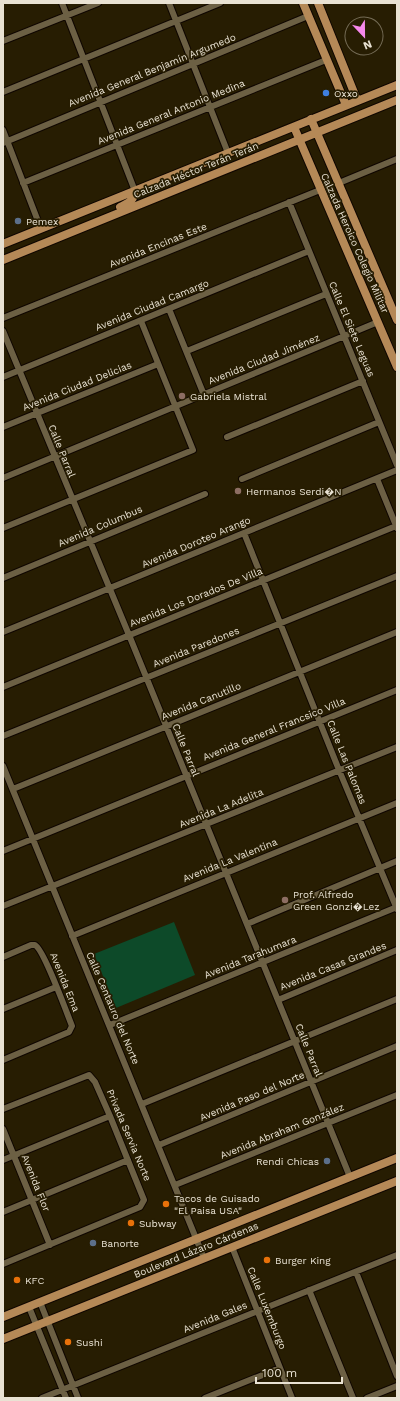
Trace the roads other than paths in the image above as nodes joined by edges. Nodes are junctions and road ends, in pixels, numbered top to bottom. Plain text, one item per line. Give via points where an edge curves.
1 (62, 3) edge
2 (98, 3) edge
3 (169, 3) edge
4 (220, 3) edge
5 (303, 3) edge
6 (318, 3) edge
7 (67, 15) junction
8 (308, 16) junction
9 (176, 21) junction
10 (3, 41) edge
11 (84, 58) junction
12 (326, 60) junction
13 (193, 65) junction
14 (347, 75) junction
15 (334, 80) junction
16 (397, 84) edge
17 (3, 92) edge
18 (357, 100) junction
19 (397, 100) edge
20 (100, 102) junction
21 (346, 105) junction
22 (210, 108) junction
23 (311, 120) junction
24 (294, 127) junction
25 (3, 130) edge
26 (316, 132) junction
27 (299, 139) junction
28 (5, 142) edge
29 (117, 145) junction
30 (228, 153) junction
31 (397, 159) edge
32 (23, 183) junction
33 (339, 183) junction
34 (320, 190) junction
35 (135, 191) junction
36 (289, 202) junction
37 (97, 221) junction
38 (41, 229) junction
39 (3, 244) edge
40 (309, 251) junction
41 (3, 260) edge
42 (326, 294) junction
43 (169, 309) junction
44 (3, 318) edge
45 (397, 320) edge
46 (141, 321) junction
47 (378, 322) junction
48 (3, 331) edge
49 (344, 337) junction
50 (187, 351) junction
51 (158, 364) junction
52 (397, 367) edge
53 (19, 371) junction
54 (3, 378) edge
55 (363, 381) junction
56 (204, 395) junction
57 (175, 407) junction
58 (36, 413) junction
59 (379, 422) junction
60 (3, 427) edge
61 (227, 437) dead end
62 (54, 457) junction
63 (397, 465) edge
64 (397, 470) edge
65 (3, 478) edge
66 (242, 478) dead end
67 (377, 479) junction
68 (205, 494) dead end
69 (72, 499) junction
70 (397, 527) edge
71 (3, 528) edge
72 (244, 533) junction
73 (90, 541) junction
74 (397, 576) edge
75 (3, 578) edge
76 (263, 580) junction
77 (110, 589) junction
78 (280, 624) junction
79 (3, 632) edge
80 (397, 632) edge
81 (129, 635) junction
82 (300, 672) junction
83 (146, 678) junction
84 (3, 686) edge
85 (397, 690) edge
86 (320, 721) junction
87 (166, 726) junction
88 (3, 736) edge
89 (397, 747) edge
90 (3, 766) edge
91 (339, 770) junction
92 (186, 775) junction
93 (13, 790) junction
94 (397, 803) edge
95 (359, 818) junction
96 (206, 824) junction
97 (33, 839) junction
98 (3, 851) edge
99 (397, 862) edge
100 (380, 869) junction
101 (226, 872) junction
102 (52, 886) junction
103 (3, 906) edge
104 (397, 908) edge
105 (247, 924) junction
106 (72, 936) junction
107 (397, 950) edge
108 (3, 957) edge
109 (262, 962) junction
110 (56, 987) junction
111 (397, 999) edge
112 (278, 1000) junction
113 (3, 1009) edge
114 (110, 1025) junction
115 (294, 1041) junction
116 (397, 1046) edge
117 (3, 1060) edge
118 (311, 1082) junction
119 (397, 1095) edge
120 (142, 1104) junction
121 (3, 1109) edge
122 (110, 1116) junction
123 (328, 1123) junction
124 (3, 1129) edge
125 (159, 1145) junction
126 (14, 1155) junction
127 (397, 1158) edge
128 (3, 1160) edge
129 (128, 1160) junction
130 (350, 1177) junction
131 (397, 1181) edge
132 (175, 1185) junction
133 (32, 1200) junction
134 (3, 1212) edge
135 (197, 1238) junction
136 (50, 1245) junction
137 (232, 1247) junction
138 (397, 1255) edge
139 (204, 1258) junction
140 (3, 1264) edge
141 (356, 1272) junction
142 (310, 1290) junction
143 (40, 1302) junction
144 (29, 1307) junction
145 (258, 1310) junction
146 (3, 1317) edge
147 (47, 1321) junction
148 (36, 1326) junction
149 (3, 1339) edge
150 (280, 1368) junction
151 (397, 1376) edge
152 (73, 1386) junction
153 (397, 1386) edge
154 (62, 1390) junction
155 (42, 1398) edge
156 (66, 1398) edge
157 (78, 1398) edge
158 (205, 1398) edge
159 (292, 1398) edge
160 (353, 1398) edge
161 (367, 1398) edge

1 - 7 street
2 - 7 street
3 - 9 street
4 - 9 street
5 - 8 main road
6 - 14 main road
7 - 10 street
7 - 11 street
8 - 12 main road
8 - 13 street, Avenida General Benjamín Argumedo
9 - 11 street
9 - 13 street
11 - 17 street
11 - 20 street
12 - 15 main road
12 - 22 street, Avenida General Antonio Medina
13 - 20 street, Avenida General Benjamín Argumedo
13 - 22 street
14 - 15 main road
14 - 18 main road
15 - 21 main road
16 - 18 main road, Calzada Héctor Terán Terán
18 - 21 main road, Calzada Héctor Terán Terán
19 - 26 main road, Calzada Héctor Terán Terán
20 - 28 street, Avenida General Benjamín Argumedo
20 - 29 street
21 - 23 main road, Calzada Héctor Terán Terán
22 - 29 street, Avenida General Antonio Medina
22 - 30 street
23 - 24 main road, Calzada Héctor Terán Terán
23 - 26 main road, Calzada Heroico Colegio Militar
24 - 27 main road, Calzada Heroico Colegio Militar
24 - 30 main road, Calzada Héctor Terán Terán
25 - 28 street
26 - 27 main road, Calzada Héctor Terán Terán
26 - 33 main road, Calzada Heroico Colegio Militar
27 - 34 main road, Calzada Heroico Colegio Militar
27 - 37 main road, Calzada Héctor Terán Terán
28 - 32 street
29 - 32 street, Avenida General Antonio Medina
29 - 35 street
30 - 35 main road, Calzada Héctor Terán Terán
31 - 33 street
32 - 38 street
33 - 45 main road, Calzada Heroico Colegio Militar
34 - 36 street, Avenida Encinas Este
34 - 47 main road, Calzada Heroico Colegio Militar
35 - 37 main road via 132,201 103,215
35 - 38 main road, Calzada Héctor Terán Terán
36 - 40 street, Calle El Siete Leguas
36 - 44 street, Avenida Encinas Este
37 - 41 main road, Calzada Héctor Terán Terán
38 - 39 main road, Calzada Héctor Terán Terán
40 - 42 street, Calle El Siete Leguas
40 - 43 street, Avenida Ciudad Camargo
42 - 49 street, Calle El Siete Leguas
42 - 50 street
43 - 46 street, Avenida Ciudad Camargo
43 - 50 street
46 - 51 street
46 - 53 street, Avenida Ciudad Camargo
47 - 49 street, Avenida Ciudad Jiménez
47 - 52 main road, Calzada Heroico Colegio Militar
48 - 53 street, Calle Parral
49 - 55 street, Calle El Siete Leguas
49 - 56 street, Avenida Ciudad Jiménez
50 - 56 street
51 - 57 street
51 - 58 street, Avenida Ciudad Delicias
53 - 54 street, Avenida Ciudad Camargo
53 - 58 street, Calle Parral
55 - 59 street, Calle El Siete Leguas
55 - 61 street
56 - 57 street, Avenida Ciudad Jiménez
57 - 62 street, Avenida Ciudad Jiménez
57 - 69 street via 193,450
58 - 60 street, Avenida Ciudad Delicias
58 - 62 street, Calle Parral
59 - 63 street, Calle El Siete Leguas
59 - 66 street
62 - 65 street, Avenida Ciudad Jiménez
62 - 69 street, Calle Parral
64 - 67 street, Avenida Doroteo Arango
67 - 70 street
67 - 72 street, Avenida Doroteo Arango
68 - 73 street, Avenida Columbus
69 - 71 street
69 - 73 street, Calle Parral
70 - 76 street, Avenida Los Dorados De Villa
72 - 76 street, Calle Las Palomas
72 - 77 street, Avenida Doroteo Arango
73 - 75 street, Avenida Columbus
73 - 77 street, Calle Parral
74 - 78 street, Avenida Paredones
76 - 78 street, Calle Las Palomas
76 - 81 street, Avenida Los Dorados De Villa
77 - 79 street, Avenida Doroteo Arango
77 - 81 street, Calle Parral
78 - 82 street, Calle Las Palomas
78 - 83 street, Avenida Paredones
80 - 82 street, Avenida Canutillo
81 - 83 street, Calle Parral
81 - 84 street, Avenida Los Dorados De Villa
82 - 86 street, Calle Las Palomas
82 - 87 street, Avenida Canutillo
83 - 87 street, Calle Parral
83 - 88 street, Avenida Paredones
85 - 86 street, Avenida General Francsico Villa
86 - 91 street, Calle Las Palomas
86 - 92 street, Avenida General Francsico Villa
87 - 92 street, Calle Parral
87 - 93 street, Avenida Canutillo
89 - 91 street, Avenida La Adelita
90 - 93 street, Calle Centauro del Norte
91 - 95 street, Calle Las Palomas
91 - 96 street, Avenida La Adelita
92 - 96 street, Calle Parral
92 - 97 street, Avenida General Francsico Villa
93 - 97 street, Calle Centauro del Norte
94 - 95 street, Avenida La Valentina
95 - 100 street, Calle Las Palomas
95 - 101 street, Avenida La Valentina
96 - 101 street, Calle Parral
96 - 102 street, Avenida La Adelita
97 - 98 street, Avenida General Francsico Villa
97 - 102 street, Calle Centauro del Norte
99 - 100 street
100 - 104 street, Calle Las Palomas
100 - 105 street
101 - 105 street, Calle Parral
101 - 106 street, Avenida La Valentina
102 - 103 street, Avenida La Adelita
102 - 106 street, Calle Centauro del Norte
104 - 109 street, Avenida Tarahumara
105 - 109 street, Calle Parral
106 - 114 street, Calle Centauro del Norte
107 - 112 street, Avenida Casas Grandes
108 - 110 street, Avenida Ema via 35,944 41,951
109 - 112 street, Calle Parral
109 - 114 street, Avenida Tarahumara
110 - 113 street
110 - 117 street, Avenida Ema via 72,1026 69,1032
111 - 115 street
112 - 115 street, Calle Parral
114 - 120 street, Calle Centauro del Norte
115 - 118 street, Calle Parral
115 - 120 street
116 - 118 street, Avenida Paso del Norte
118 - 123 street, Calle Parral
118 - 125 street, Avenida Paso del Norte
119 - 123 street, Avenida Abraham González
120 - 125 street, Calle Centauro del Norte
121 - 122 street, Privada Servia Norte via 89,1075
122 - 126 street
122 - 129 street, Privada Servia Norte
123 - 130 street, Calle Parral
123 - 132 street, Avenida Abraham González
124 - 126 street, Avenida Flor
125 - 132 street, Calle Centauro del Norte
126 - 128 street
126 - 133 street, Avenida Flor
127 - 130 main road, Boulevard Lázaro Cárdenas
129 - 133 street
129 - 136 street, Privada Servia Norte via 144,1200 142,1205
130 - 135 main road, Boulevard Lázaro Cárdenas
131 - 137 main road, Boulevard Lázaro Cárdenas
132 - 135 street, Calle Centauro del Norte
133 - 134 street
133 - 136 street, Avenida Flor
135 - 139 street, Calle Centauro del Norte
135 - 143 main road, Boulevard Lázaro Cárdenas
136 - 140 street
137 - 139 main road, Boulevard Lázaro Cárdenas
137 - 145 street, Calle Luxemburgo
138 - 141 street, Avenida Gales
139 - 147 main road, Boulevard Lázaro Cárdenas
141 - 142 street, Avenida Gales
141 - 151 street
142 - 145 street, Avenida Gales
142 - 160 street
143 - 144 main road, Boulevard Lázaro Cárdenas
143 - 147 street
144 - 146 main road, Boulevard Lázaro Cárdenas
144 - 148 street
145 - 150 street, Calle Luxemburgo
145 - 152 street, Avenida Gales
147 - 148 main road, Boulevard Lázaro Cárdenas
147 - 152 street
148 - 149 main road, Boulevard Lázaro Cárdenas
148 - 154 street
150 - 158 street
150 - 159 street, Calle Luxemburgo
152 - 154 street, Avenida Gales
152 - 157 street
153 - 161 street
154 - 155 street, Avenida Gales
154 - 156 street

